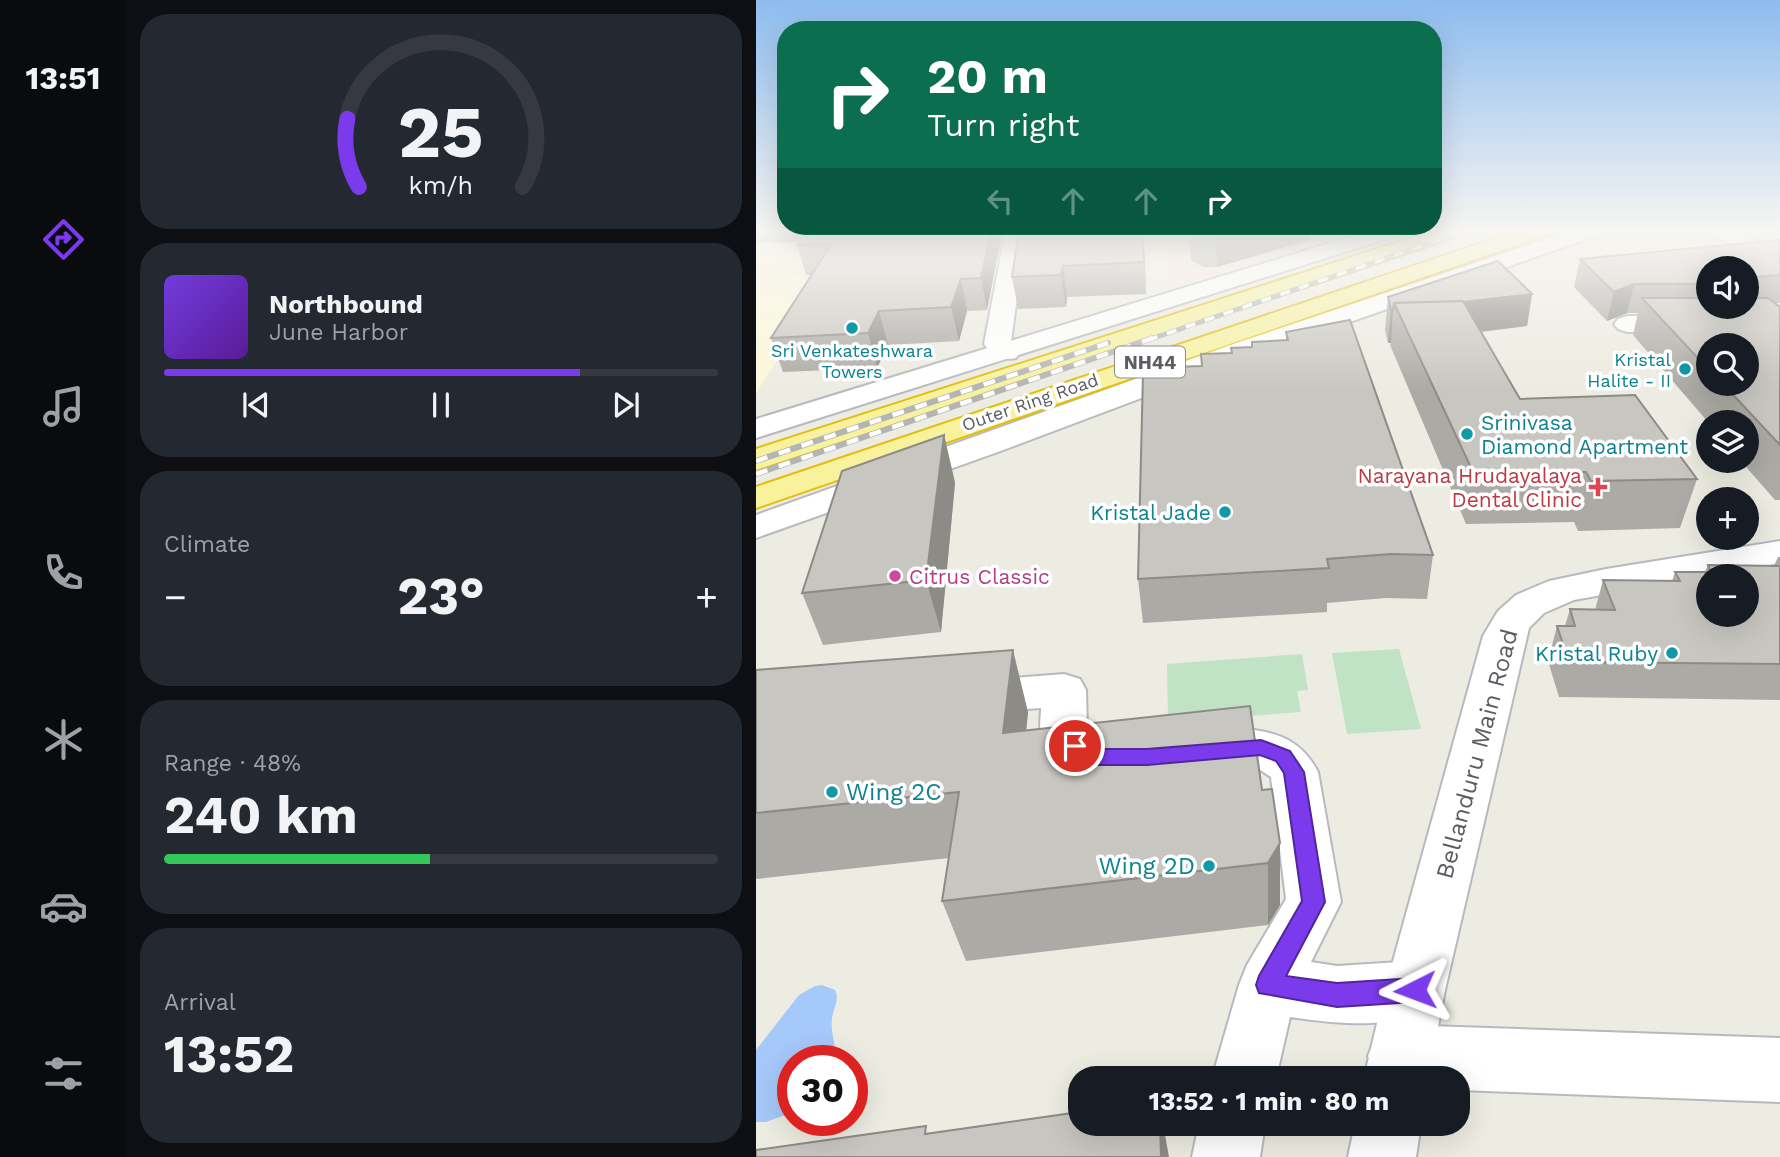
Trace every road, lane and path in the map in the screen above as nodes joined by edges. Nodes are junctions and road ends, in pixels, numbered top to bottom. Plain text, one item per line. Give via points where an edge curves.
1 (1007, 283) edge
2 (1226, 283) edge
3 (1295, 283) edge
4 (1395, 283) edge
5 (1441, 283) edge
6 (1780, 318) edge
7 (1627, 324) dead end
8 (1006, 352) junction
9 (756, 429) edge
10 (976, 435) junction
11 (756, 460) edge
12 (756, 498) edge
13 (756, 527) edge
14 (1780, 552) edge
15 (927, 701) edge
16 (1268, 985) junction
17 (1415, 990) junction
18 (1247, 1066) edge
19 (1397, 1066) edge
20 (1470, 1068) edge
21 (1780, 1070) edge
22 (1230, 1136) edge
23 (1386, 1136) edge
24 (1226, 1157) edge
25 (1382, 1157) edge

1 - 8 street via 997,344
2 - 8 street
3 - 11 highway, Outer Ring Road / NH44
4 - 10 highway, Outer Ring Road / NH44
5 - 10 street
6 - 7 street via 1766,323
8 - 9 street
10 - 12 highway, Outer Ring Road / NH44
10 - 13 street
14 - 17 street, Bellanduru Main Road via 1563,590 1530,604 1512,621 1504,636
15 - 16 street via 1064,690 1064,735 1086,757 1153,757 1261,747 1283,756 1294,772 1314,902
16 - 17 street via 1337,995
16 - 18 street
17 - 19 street, Bellanduru Main Road
20 - 21 street
22 - 24 street
23 - 25 street

